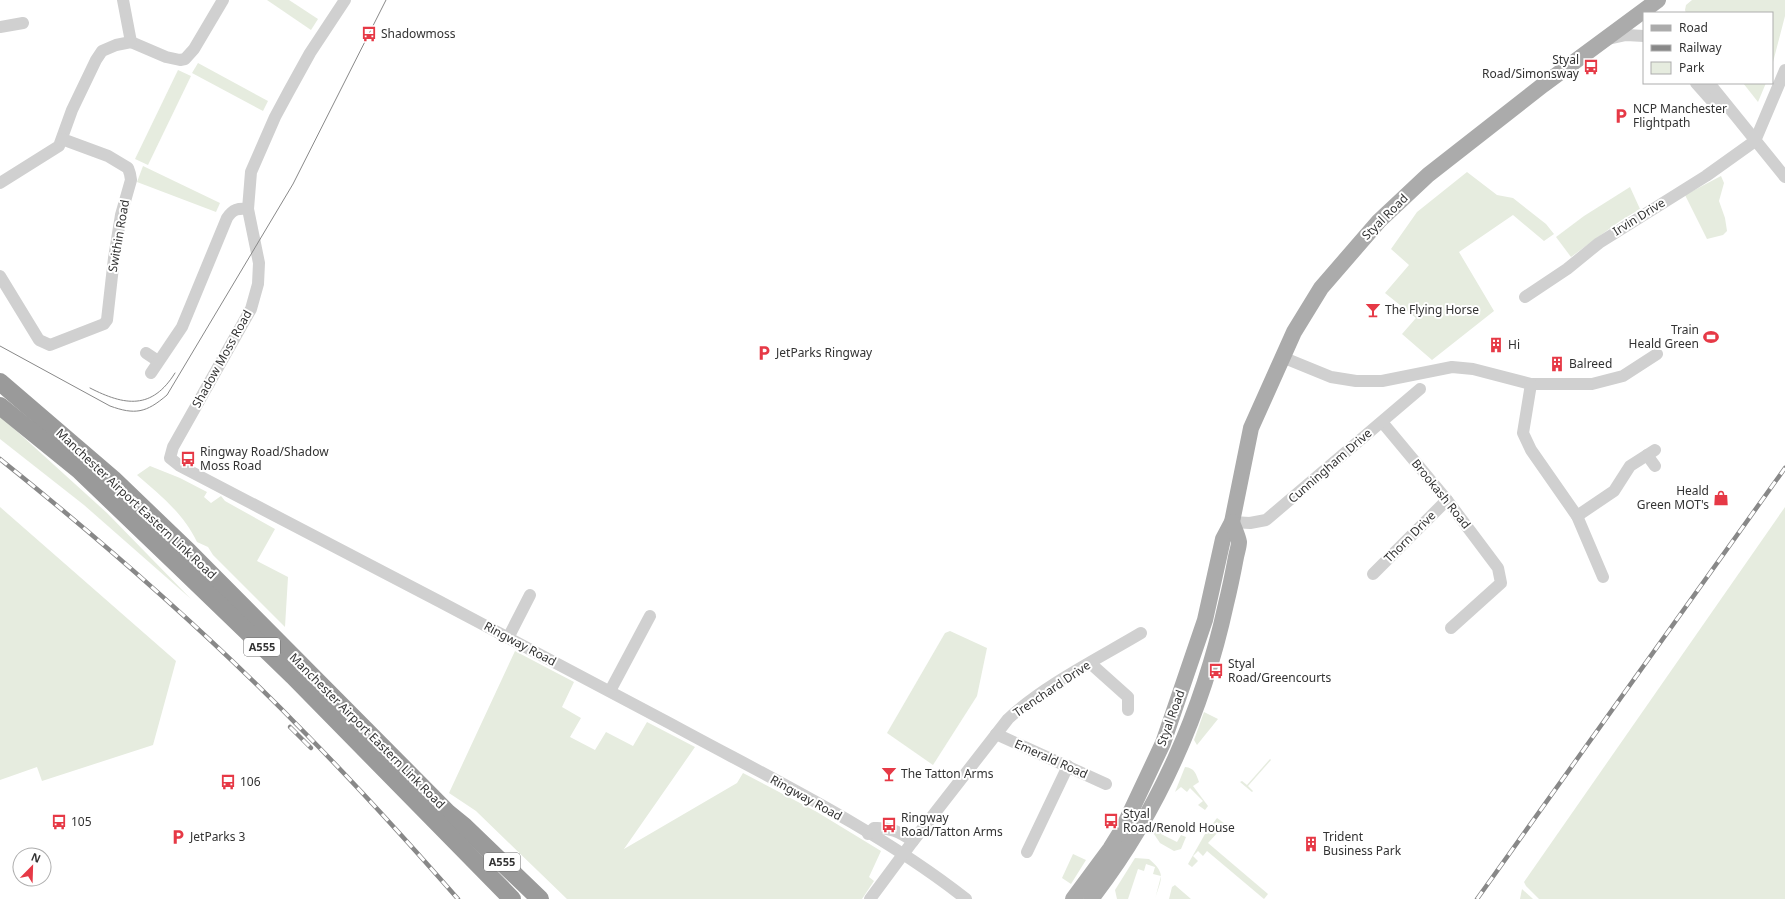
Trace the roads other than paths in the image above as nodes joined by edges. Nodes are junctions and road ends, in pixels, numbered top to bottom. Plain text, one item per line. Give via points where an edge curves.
1 (123, 0) edge
2 (222, 0) edge
3 (345, 0) edge
4 (1651, 5) edge
5 (23, 23) dead end
6 (0, 27) edge
7 (1643, 36) edge
8 (1604, 40) junction
9 (131, 42) junction
10 (1785, 70) edge
11 (1697, 84) edge
12 (1710, 84) edge
13 (1728, 107) junction
14 (62, 139) junction
15 (1755, 141) junction
16 (1785, 177) edge
17 (0, 183) edge
18 (248, 209) junction
19 (0, 276) edge
20 (1525, 297) dead end
21 (146, 353) dead end
22 (1657, 354) dead end
23 (1282, 357) junction
24 (158, 361) junction
25 (151, 373) dead end
26 (0, 382) edge
27 (1531, 384) junction
28 (1420, 389) dead end
29 (0, 406) edge
30 (1382, 422) junction
31 (170, 458) joint
32 (1655, 466) dead end
33 (1447, 500) junction
34 (1577, 516) junction
35 (1232, 522) junction
36 (1373, 574) dead end
37 (1603, 577) dead end
38 (530, 595) dead end
39 (650, 616) dead end
40 (1451, 628) dead end
41 (1141, 633) dead end
42 (508, 638) junction
43 (1090, 663) junction
44 (610, 691) junction
45 (1128, 710) dead end
46 (996, 734) junction
47 (1068, 766) junction
48 (1106, 784) dead end
49 (868, 834) junction
50 (912, 841) junction
51 (1027, 852) dead end
52 (903, 854) junction
53 (512, 899) edge
54 (540, 899) edge
55 (870, 899) edge
56 (966, 899) edge
57 (1073, 899) edge
58 (1092, 899) edge

1 - 9 street
2 - 9 street via 194,49 185,59 166,57
3 - 18 street, Shadow Moss Road via 310,53 275,117 251,172
4 - 8 main road, Styal Road
5 - 6 street
7 - 8 street via 1626,35
8 - 23 main road, Styal Road via 1428,175 1379,221 1321,288
9 - 14 street via 102,51 72,110
10 - 15 street
11 - 13 street via 1712,101
12 - 13 street
13 - 15 street
14 - 17 street via 59,146
14 - 19 street, Swithin Road via 108,156 128,168 131,180 118,229 107,320 104,324 50,345 39,340
15 - 16 street
15 - 20 street, Irvin Drive via 1706,176 1599,243 1567,269
18 - 24 street via 231,211 182,327
18 - 31 street, Shadow Moss Road via 259,263 258,284 251,309 173,447
21 - 24 street
22 - 27 street via 1639,368 1611,381 1592,384
23 - 27 street via 1331,377 1356,380 1382,381 1452,367 1473,369
23 - 35 main road, Styal Road via 1251,428
24 - 25 street
26 - 54 highway, Manchester Airport Eastern Link Road / A555 via 113,479 448,813
27 - 34 street via 1523,433 1531,450
28 - 30 street, Cunningham Drive
29 - 53 highway, Manchester Airport Eastern Link Road / A555 via 78,470 178,564 293,676
30 - 33 street, Brookash Road
30 - 35 street, Cunningham Drive via 1266,520 1250,523
31 - 42 street, Ringway Road via 180,466
32 - 34 street via 1651,452 1630,466 1614,491
33 - 36 street, Thorn Drive
33 - 40 street, Brookash Road via 1498,568 1501,583
34 - 37 street
35 - 57 main road, Styal Road via 1223,539 1205,620 1162,744 1123,828
35 - 58 main road, Styal Road via 1239,542 1232,580 1213,658 1196,705 1167,776 1148,814
38 - 42 street
39 - 44 street
41 - 43 street, Trenchard Drive
42 - 44 street, Ringway Road
43 - 45 street via 1128,697
43 - 46 street, Trenchard Drive via 1019,709
44 - 49 street, Ringway Road via 826,808
46 - 47 street, Emerald Road
46 - 50 street, Trenchard Drive
47 - 48 street, Emerald Road
47 - 51 street
49 - 50 street via 874,828 887,828
49 - 52 street, Ringway Road
50 - 52 street, Trenchard Drive
52 - 55 street, Trenchard Drive
52 - 56 street, Ringway Road

